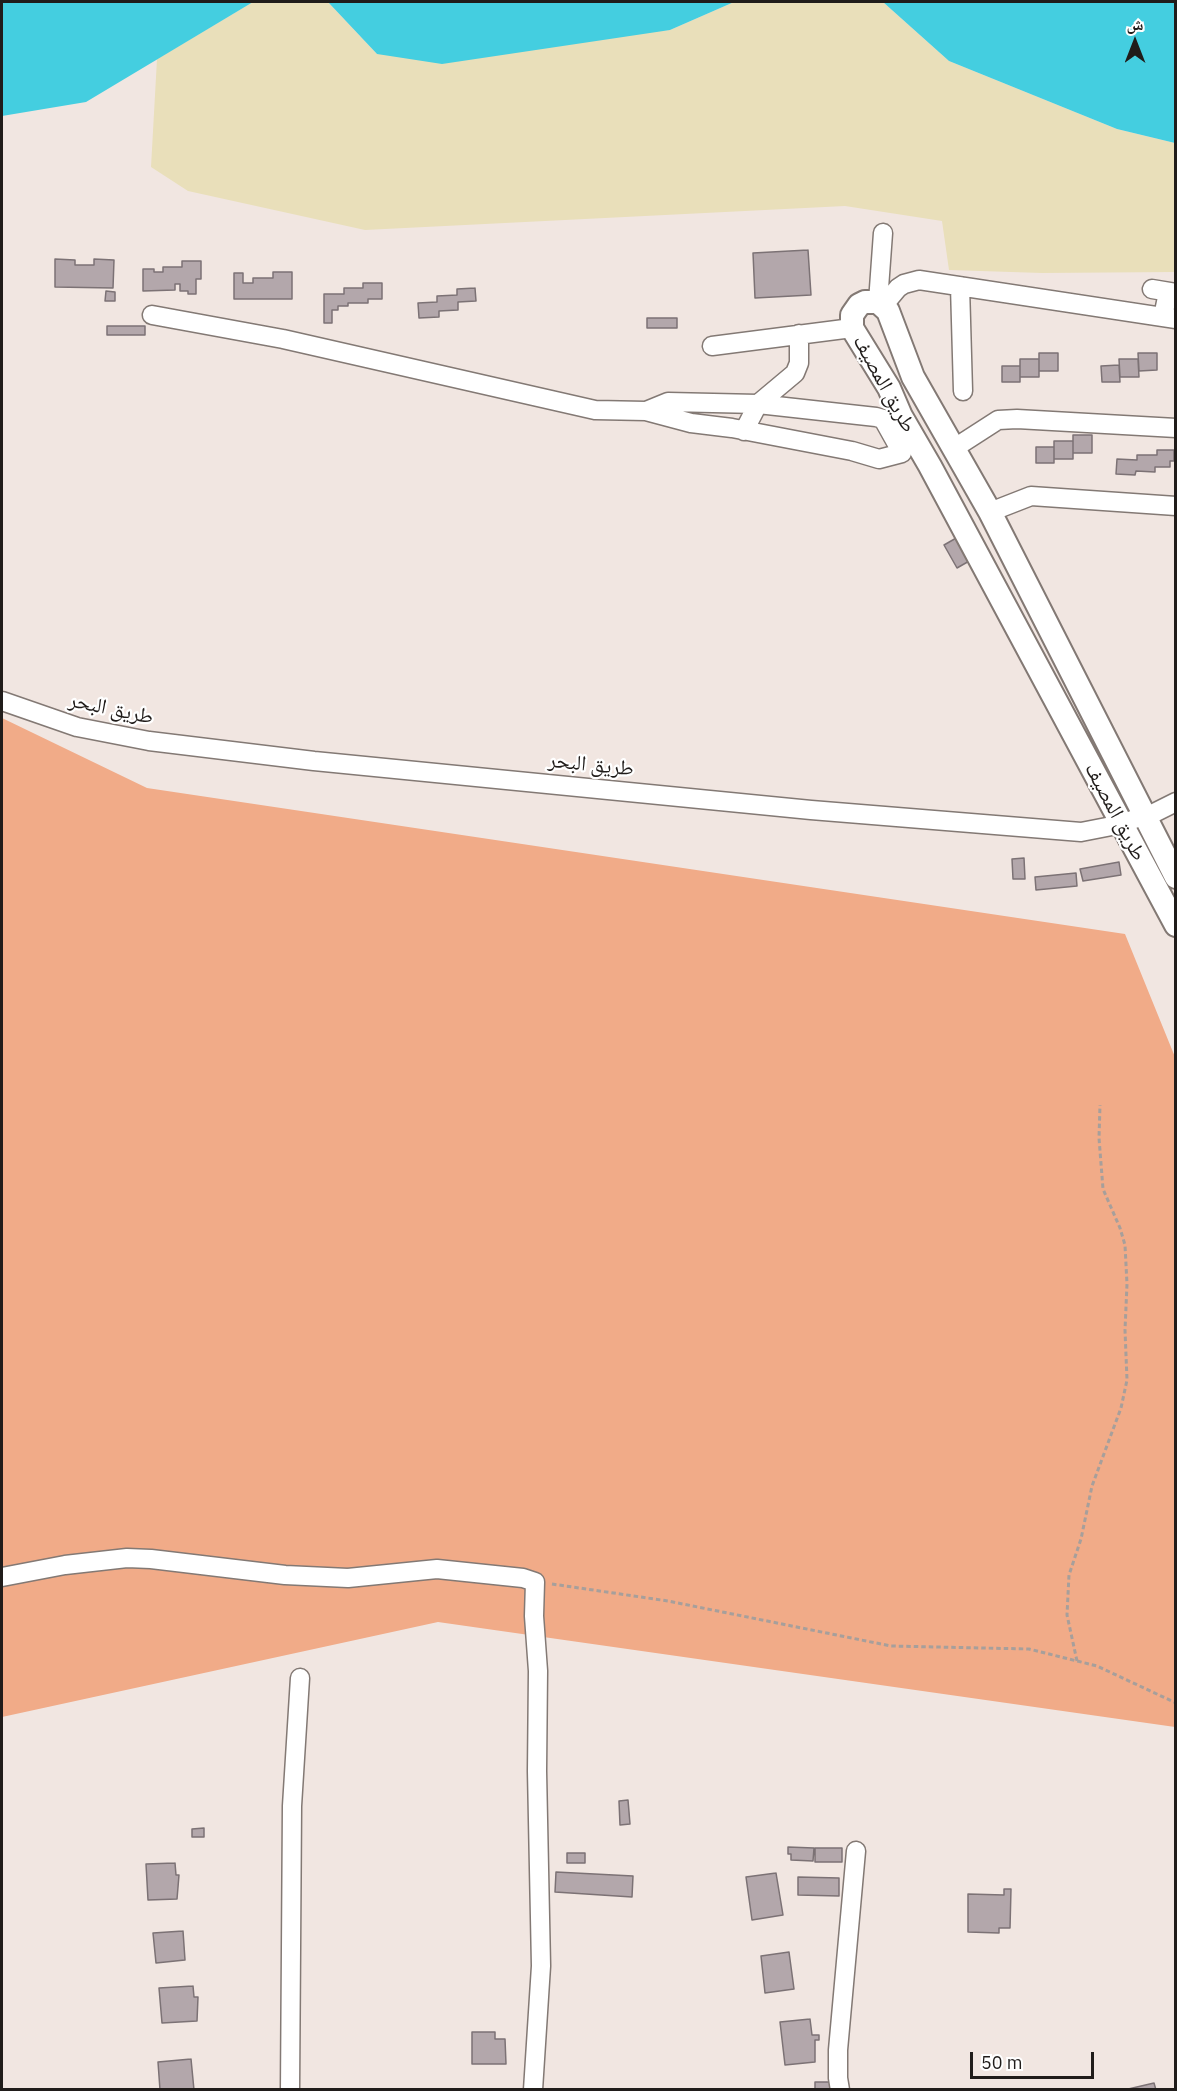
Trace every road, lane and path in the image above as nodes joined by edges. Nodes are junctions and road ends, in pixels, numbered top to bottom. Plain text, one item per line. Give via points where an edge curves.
1 (883, 233) dead end
2 (960, 286) junction
3 (1165, 291) edge
4 (881, 304) junction
5 (152, 315) dead end
6 (1169, 318) edge
7 (852, 328) junction
8 (799, 334) junction
9 (712, 346) dead end
10 (914, 377) junction
11 (889, 388) junction
12 (963, 391) dead end
13 (758, 404) junction
14 (928, 404) junction
15 (646, 411) junction
16 (901, 416) junction
17 (1176, 428) edge
18 (744, 431) junction
19 (953, 448) junction
20 (1176, 506) edge
21 (990, 512) junction
22 (2, 701) edge
23 (1176, 802) edge
24 (1144, 818) junction
25 (1122, 824) junction
26 (1176, 877) edge
27 (1176, 925) edge
28 (1100, 1105) dead end
29 (2, 1577) edge
30 (536, 1582) junction
31 (1077, 1661) junction
32 (300, 1678) dead end
33 (1176, 1703) edge
34 (856, 1851) dead end
35 (290, 2090) edge
36 (534, 2090) edge
37 (840, 2090) edge

1 - 4 street
2 - 4 street via 911,281
2 - 6 street
2 - 12 street
3 - 6 street
4 - 7 main road, طريق المصيف via 865,302 855,309
4 - 10 main road, طريق المصيف via 888,311
5 - 15 street via 283,339 595,410
7 - 8 street
7 - 11 main road, طريق المصيف
8 - 9 street
8 - 13 street via 795,373
10 - 11 main road
10 - 14 main road, طريق المصيف
11 - 16 main road, طريق المصيف
13 - 15 street via 668,402
13 - 18 street
13 - 18 street via 880,418 902,453 879,459
14 - 16 main road
14 - 19 main road, طريق المصيف
15 - 18 street
16 - 25 main road, طريق المصيف
17 - 19 street via 998,420
19 - 21 main road, طريق المصيف
20 - 21 street via 1031,496
21 - 24 main road, طريق المصيف
22 - 25 street, طريق البحر via 77,727 139,739 314,761 1072,832
23 - 24 street, طريق البحر
24 - 25 street, طريق البحر
24 - 26 main road, طريق المصيف
25 - 27 main road, طريق المصيف
28 - 31 path via 1103,1189 1125,1245 1127,1380 1121,1408 1092,1486 1070,1575 1067,1615
29 - 30 street via 127,1558 285,1575 348,1578 437,1569
30 - 31 path via 668,1601 891,1646 1029,1649
30 - 36 street via 541,1966
31 - 33 path via 1097,1666
32 - 35 street via 292,1806
34 - 37 street via 838,2050

